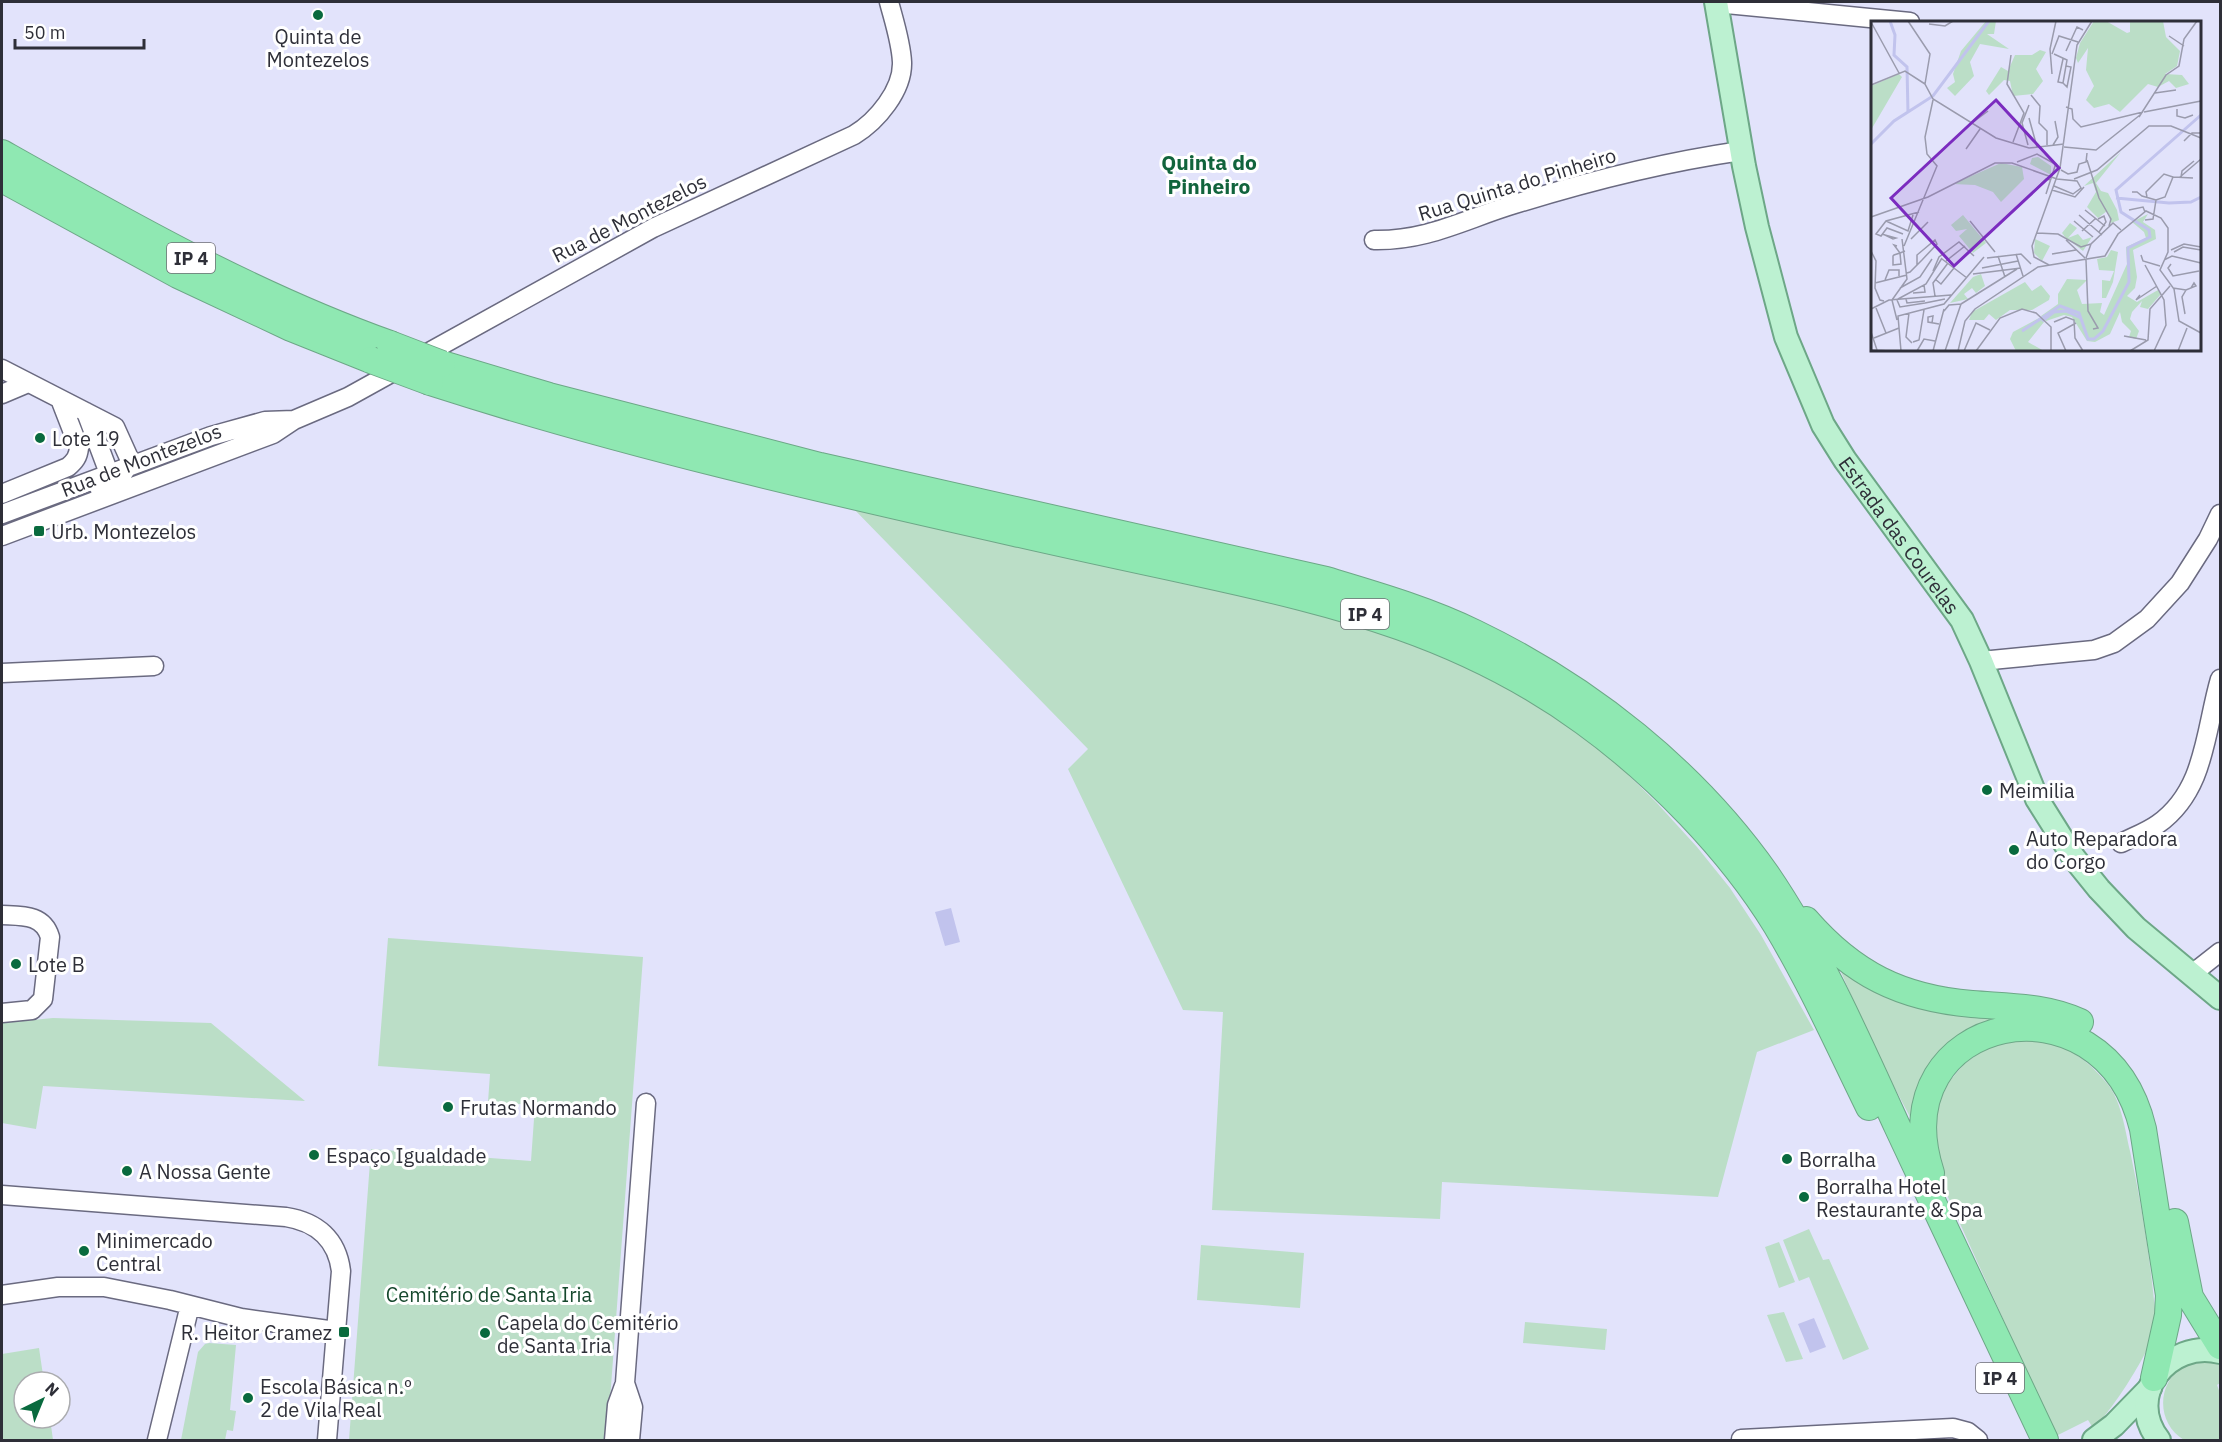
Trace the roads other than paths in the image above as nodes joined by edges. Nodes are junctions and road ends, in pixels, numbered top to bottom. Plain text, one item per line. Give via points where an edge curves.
1 (890, 2) edge
2 (1716, 2) edge
3 (1900, 21) edge
4 (1742, 151) junction
5 (2, 153) edge
6 (2, 179) edge
7 (1374, 240) dead end
8 (380, 352) junction
9 (2, 369) edge
10 (436, 373) junction
11 (28, 383) junction
12 (2, 394) edge
13 (60, 399) junction
14 (86, 412) junction
15 (294, 420) junction
16 (122, 442) junction
17 (100, 450) junction
18 (226, 452) junction
19 (155, 456) junction
20 (121, 471) junction
21 (88, 482) junction
22 (2, 494) edge
23 (2, 514) edge
24 (2220, 514) edge
25 (3, 536) edge
26 (1981, 661) junction
27 (154, 666) dead end
28 (2, 673) edge
29 (2220, 679) edge
30 (2121, 843) dead end
31 (1767, 876) junction
32 (2, 915) edge
33 (2220, 952) edge
34 (2192, 975) junction
35 (2220, 998) edge
36 (2, 1013) edge
37 (646, 1103) dead end
38 (2, 1195) edge
39 (2, 1295) edge
40 (190, 1305) junction
41 (336, 1331) junction
42 (2220, 1346) edge
43 (2220, 1352) edge
44 (625, 1383) junction
45 (2152, 1383) junction
46 (1741, 1439) dead end
47 (157, 1440) edge
48 (327, 1440) edge
49 (614, 1440) edge
50 (630, 1440) edge
51 (1978, 1440) edge
52 (2029, 1440) edge
53 (2045, 1440) edge
54 (2094, 1440) edge
55 (2159, 1440) edge

1 - 15 street, Rua de Montezelos via 901,73 888,101 859,132 663,223 348,397
2 - 3 street
2 - 4 main road, Estrada das Courelas
4 - 7 street, Rua Quinta do Pinheiro via 1679,161 1544,195 1421,236
4 - 26 main road, Estrada das Courelas via 1783,327 1818,415 1838,449 1962,620
5 - 8 highway, IP 4 via 138,229 316,316
6 - 8 highway, IP 4 via 188,280 291,328
8 - 10 highway, IP 4, bridge
9 - 11 street
10 - 31 highway, IP 4 via 560,399 940,494 1272,566 1379,595 1473,632 1558,678 1595,704 1683,778 1742,842
10 - 52 highway, IP 4 via 566,423 692,457 1348,608 1474,656 1553,700 1627,756 1678,804 1746,881 1775,923 1854,1076
11 - 12 street
11 - 13 street
13 - 14 street
13 - 22 street via 79,448 74,461
14 - 16 street via 114,427
14 - 17 street
15 - 18 street, Rua de Montezelos via 273,434
15 - 19 street, Rua de Montezelos via 266,421
16 - 19 street via 135,452
16 - 20 street via 129,459
17 - 20 street via 107,468
17 - 21 street via 100,459
18 - 20 street via 186,458 136,476
18 - 25 street, Rua de Montezelos
19 - 20 street, Rua de Montezelos
20 - 21 street, Rua de Montezelos
20 - 25 street via 115,484 57,507
21 - 23 street, Rua de Montezelos
24 - 26 street via 2180,583 2147,619 2114,643 2094,650
26 - 34 main road, Estrada das Courelas via 2029,783 2054,829 2109,900
27 - 28 street
29 - 30 street via 2204,750 2189,789 2158,824
31 - 42 highway via 1836,952 1879,981 1929,998 2063,1015 2097,1031 2118,1049 2136,1073 2155,1115 2187,1289
31 - 53 highway, IP 4 via 1814,954 1851,1028
32 - 36 street via 32,918 47,928 50,937 43,999 32,1010
33 - 34 street
34 - 35 main road, Estrada das Courelas
37 - 44 street
38 - 41 street via 291,1218 314,1226 328,1237 341,1271
39 - 40 street via 69,1286 104,1287
40 - 41 street via 241,1318
40 - 47 street
41 - 48 street
43 - 45 main road via 2193,1350 2178,1355 2164,1365
44 - 49 street via 617,1405
44 - 50 street via 633,1407
45 - 53 highway via 2169,1295 2143,1129 2125,1084 2097,1052 2061,1032 2015,1027 1971,1042 1951,1059 1932,1085 1922,1121 1925,1148 1934,1181 2005,1338
45 - 54 main road via 2114,1425
45 - 55 main road via 2148,1420
46 - 51 street via 1953,1428

